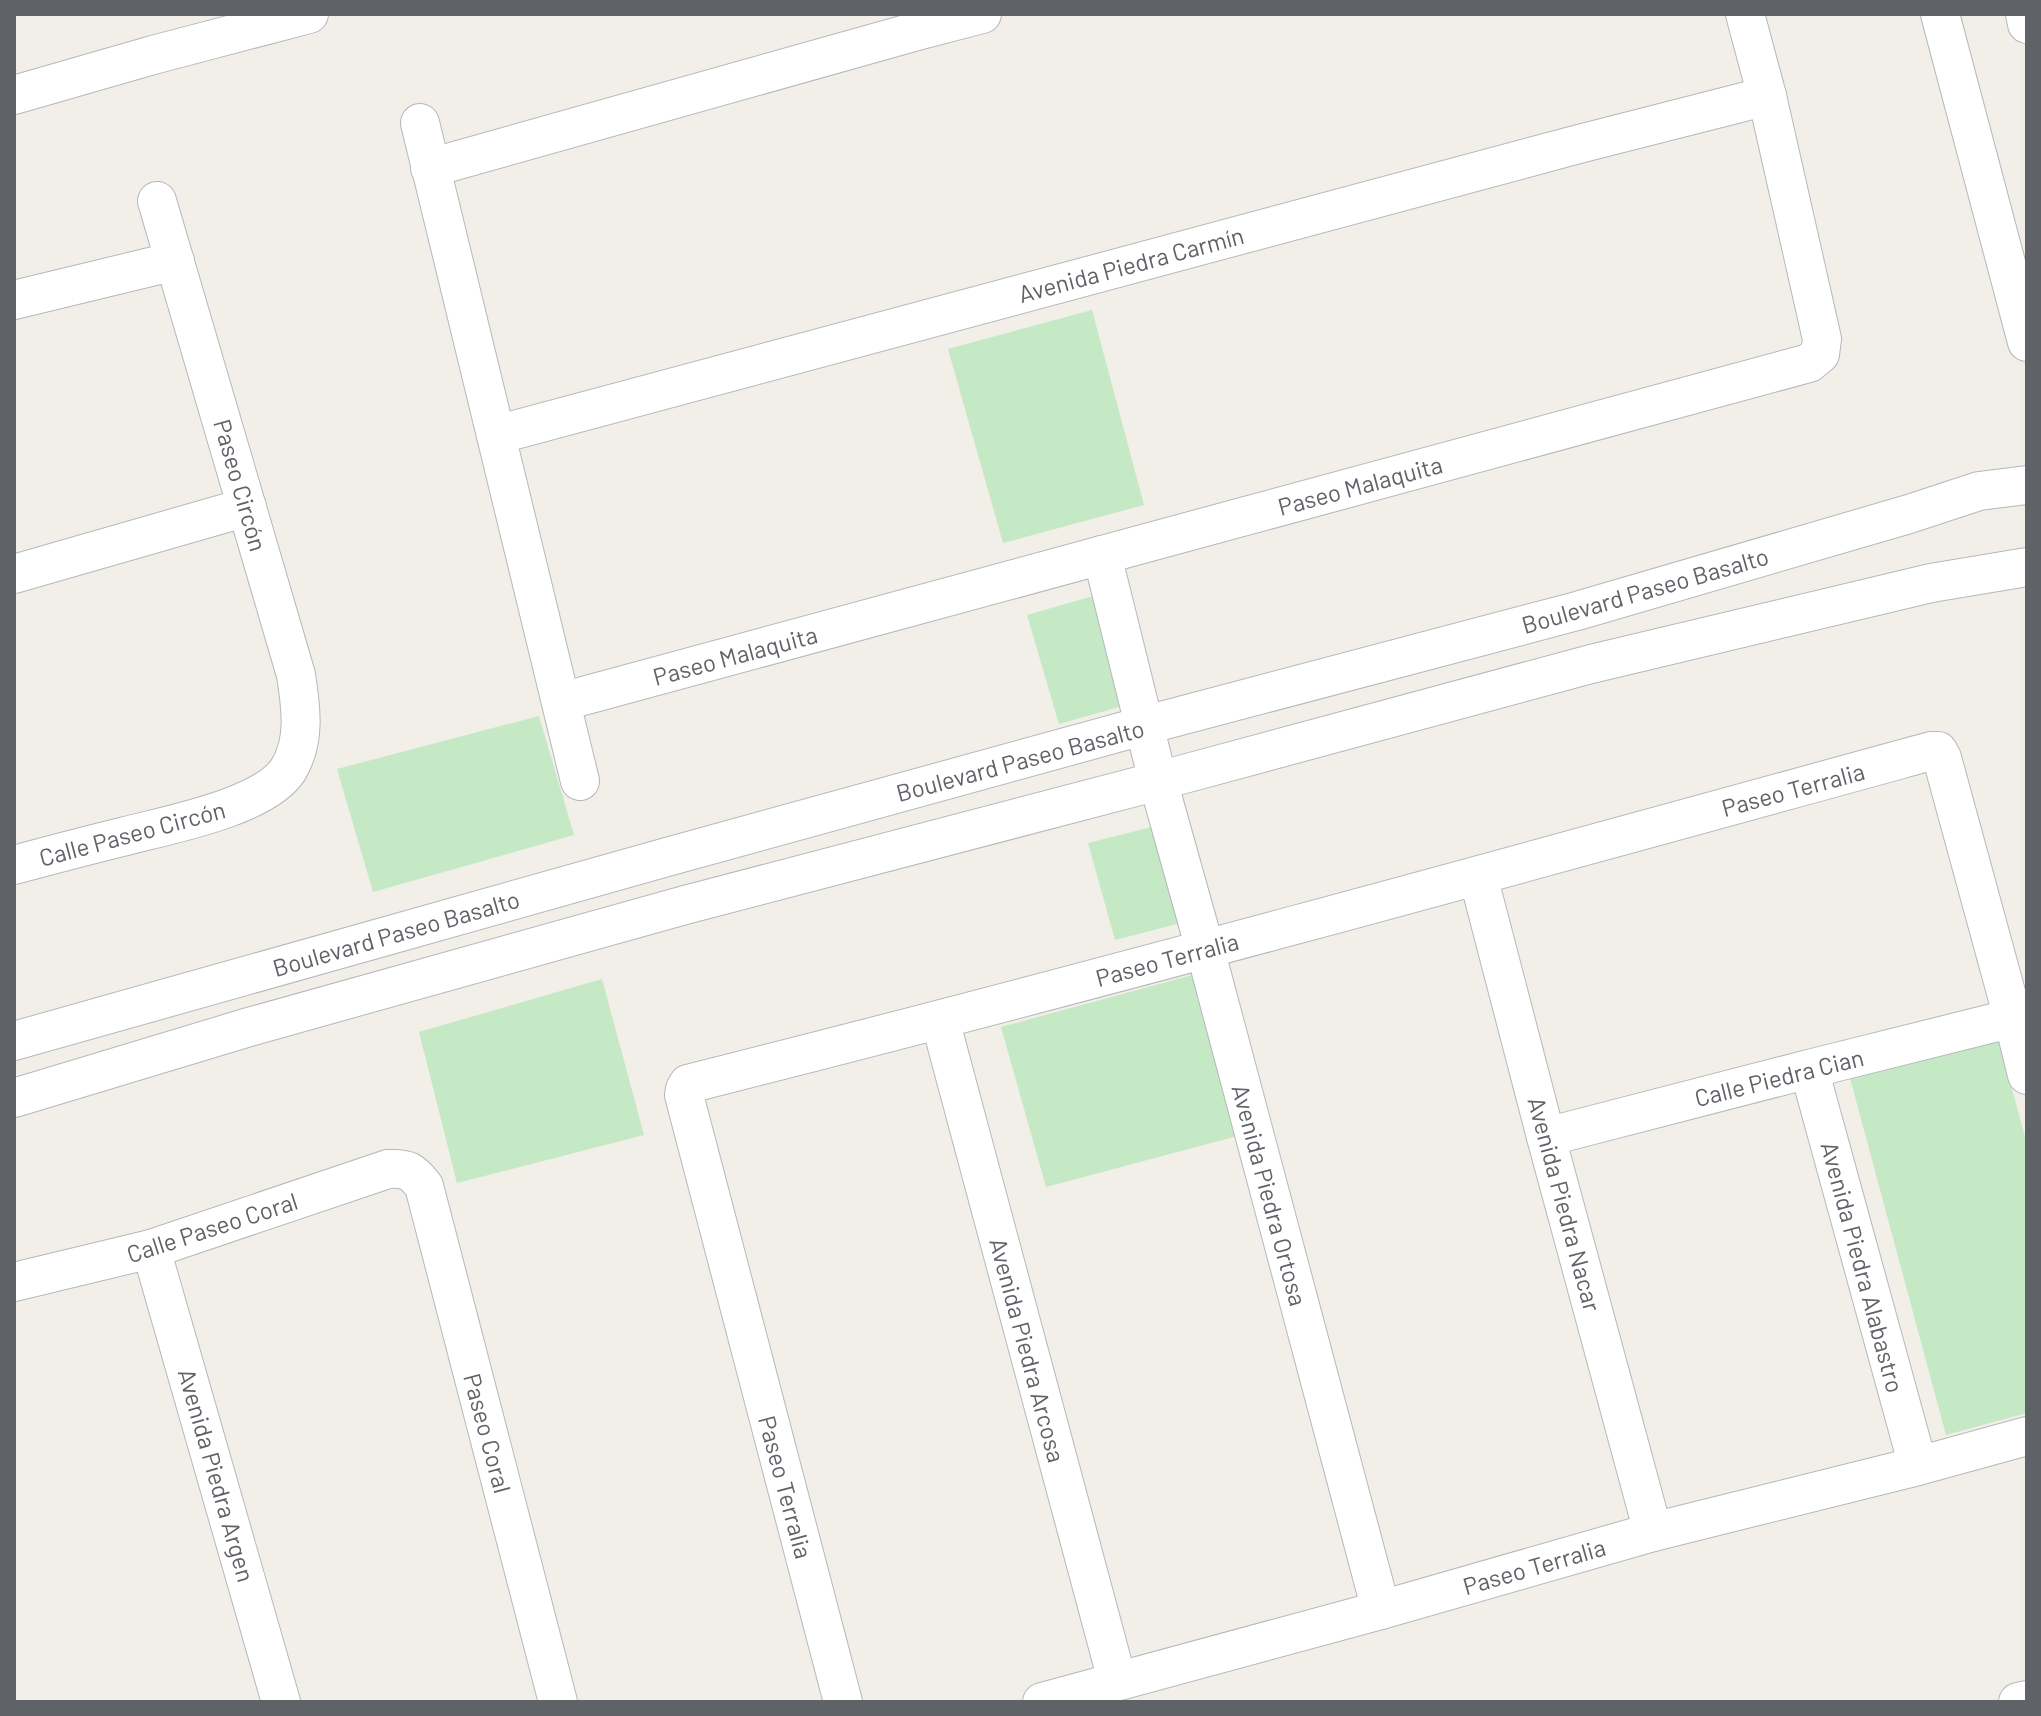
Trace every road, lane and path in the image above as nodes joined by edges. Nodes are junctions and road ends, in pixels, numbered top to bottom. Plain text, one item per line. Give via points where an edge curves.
1 (309, 14) edge
2 (982, 14) edge
3 (1745, 14) edge
4 (1940, 14) edge
5 (2025, 14) edge
6 (2027, 24) edge
7 (14, 95) edge
8 (1767, 96) junction
9 (420, 123) dead end
10 (430, 168) junction
11 (157, 201) dead end
12 (175, 261) junction
13 (14, 300) edge
14 (2027, 342) edge
15 (496, 435) junction
16 (2027, 485) edge
17 (247, 507) junction
18 (1102, 555) junction
19 (2027, 567) edge
20 (14, 574) edge
21 (561, 702) junction
22 (1146, 725) junction
23 (287, 771) joint
24 (580, 781) dead end
25 (1158, 781) junction
26 (14, 865) edge
27 (1478, 876) junction
28 (1205, 949) junction
29 (2013, 1018) junction
30 (940, 1020) junction
31 (14, 1041) edge
32 (1809, 1069) junction
33 (2027, 1075) edge
34 (14, 1098) edge
35 (1546, 1137) junction
36 (408, 1171) joint
37 (151, 1249) junction
38 (14, 1282) edge
39 (2027, 1436) edge
40 (1918, 1466) junction
41 (1653, 1532) junction
42 (1381, 1610) junction
43 (1117, 1680) junction
44 (2027, 1700) edge
45 (281, 1702) edge
46 (558, 1702) edge
47 (843, 1702) edge
48 (1042, 1702) edge
49 (2018, 1702) edge

1 - 7 street
2 - 10 street
3 - 8 street, Paseo Malaquita
4 - 14 street
5 - 6 street
8 - 15 street, Avenida Piedra Carmín
8 - 18 street, Paseo Malaquita via 1822,339 1820,354 1809,363
9 - 10 street
10 - 15 street
11 - 12 street, Paseo Circón
12 - 13 street
12 - 17 street, Paseo Circón
15 - 21 street
16 - 22 street, Boulevard Paseo Basalto via 1979,491 1577,611
17 - 20 street
17 - 23 street, Paseo Circón via 302,711 300,737
18 - 21 street, Paseo Malaquita
18 - 22 street, Avenida Piedra Ortosa
19 - 25 street via 1931,583 1591,664
21 - 24 street
22 - 25 street, Avenida Piedra Ortosa
22 - 31 street, Boulevard Paseo Basalto
23 - 26 street, Calle Paseo Circón via 237,804
25 - 28 street, Avenida Piedra Ortosa
25 - 34 street via 685,905
27 - 28 street, Paseo Terralia
27 - 29 street, Paseo Terralia via 1938,751
27 - 35 street, Avenida Piedra Nacar
28 - 30 street, Paseo Terralia
28 - 42 street, Avenida Piedra Ortosa
29 - 32 street, Calle Piedra Cian
29 - 33 street, Paseo Terralia
30 - 43 street, Avenida Piedra Arcosa
30 - 47 street, Paseo Terralia via 688,1084 684,1095
32 - 35 street, Calle Piedra Cian
32 - 40 street, Avenida Piedra Alabastro
35 - 41 street, Avenida Piedra Nacar
36 - 37 street, Calle Paseo Coral via 388,1169
36 - 46 street, Paseo Coral via 424,1186
37 - 38 street, Calle Paseo Coral
37 - 45 street, Avenida Piedra Argen
39 - 40 street, Paseo Terralia
40 - 41 street, Paseo Terralia
41 - 42 street, Paseo Terralia
42 - 43 street, Paseo Terralia
43 - 48 street, Paseo Terralia
44 - 49 street

